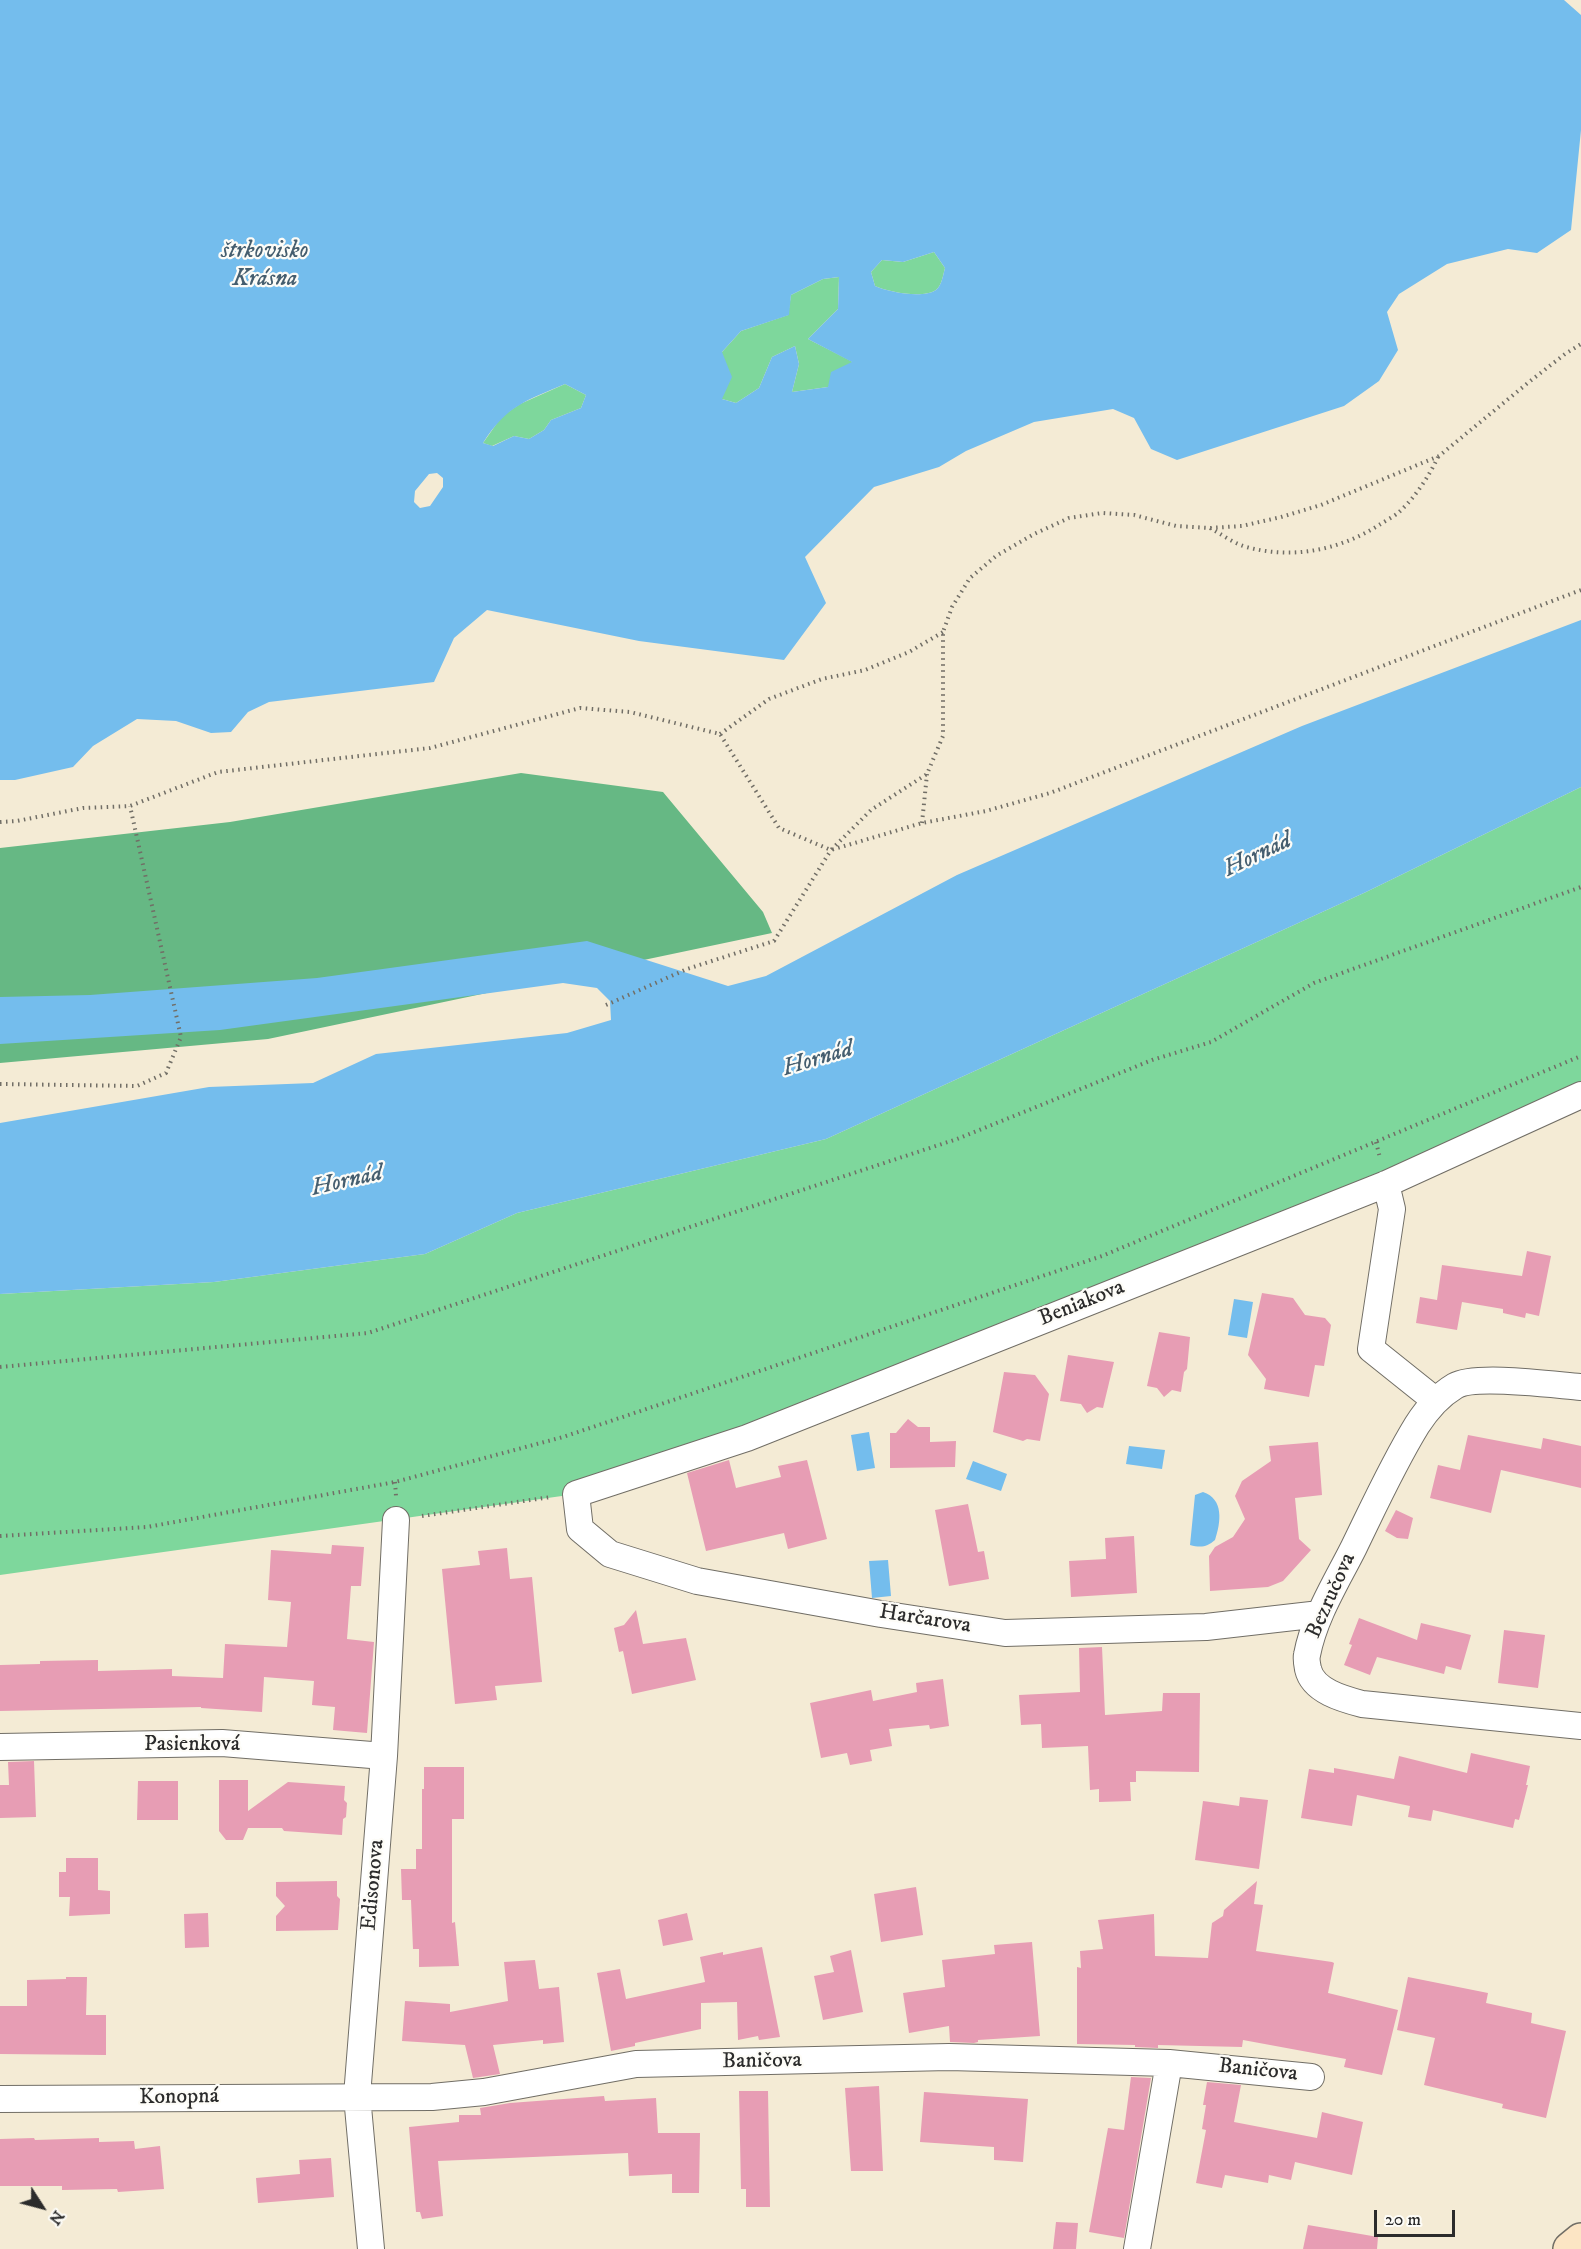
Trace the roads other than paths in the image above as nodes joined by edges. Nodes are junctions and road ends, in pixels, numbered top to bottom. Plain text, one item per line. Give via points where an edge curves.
1 (1581, 1095) edge
2 (1386, 1184) junction
3 (1581, 1387) edge
4 (1436, 1401) junction
5 (576, 1494) joint
6 (396, 1520) road end
7 (1320, 1614) junction
8 (1581, 1726) edge
9 (0, 1747) edge
10 (384, 1756) junction
11 (1169, 2063) junction
12 (1311, 2077) dead end
13 (357, 2096) junction
14 (0, 2099) edge
15 (1581, 2240) edge
16 (371, 2249) edge
17 (1137, 2249) edge
18 (1570, 2249) edge

1 - 2 street, Beniakova
2 - 4 street via 1392,1209 1371,1349
2 - 5 street, Beniakova via 747,1437
3 - 4 street, Bezručova via 1476,1382 1456,1385
4 - 7 street, Bezručova via 1398,1458
5 - 7 street, Harčarova via 580,1529 610,1554 697,1581 881,1614 1005,1633 1206,1627
6 - 10 street, Edisonova
7 - 8 street, Bezručova via 1307,1657 1308,1671 1337,1698 1362,1704
9 - 10 street, Pasienková via 222,1743
10 - 13 street, Edisonova
11 - 12 street, Baničova
11 - 13 street, Baničova via 949,2057 636,2064 484,2092 432,2097
11 - 17 street
13 - 14 street, Konopná
13 - 16 street, Edisonova
15 - 18 main road

